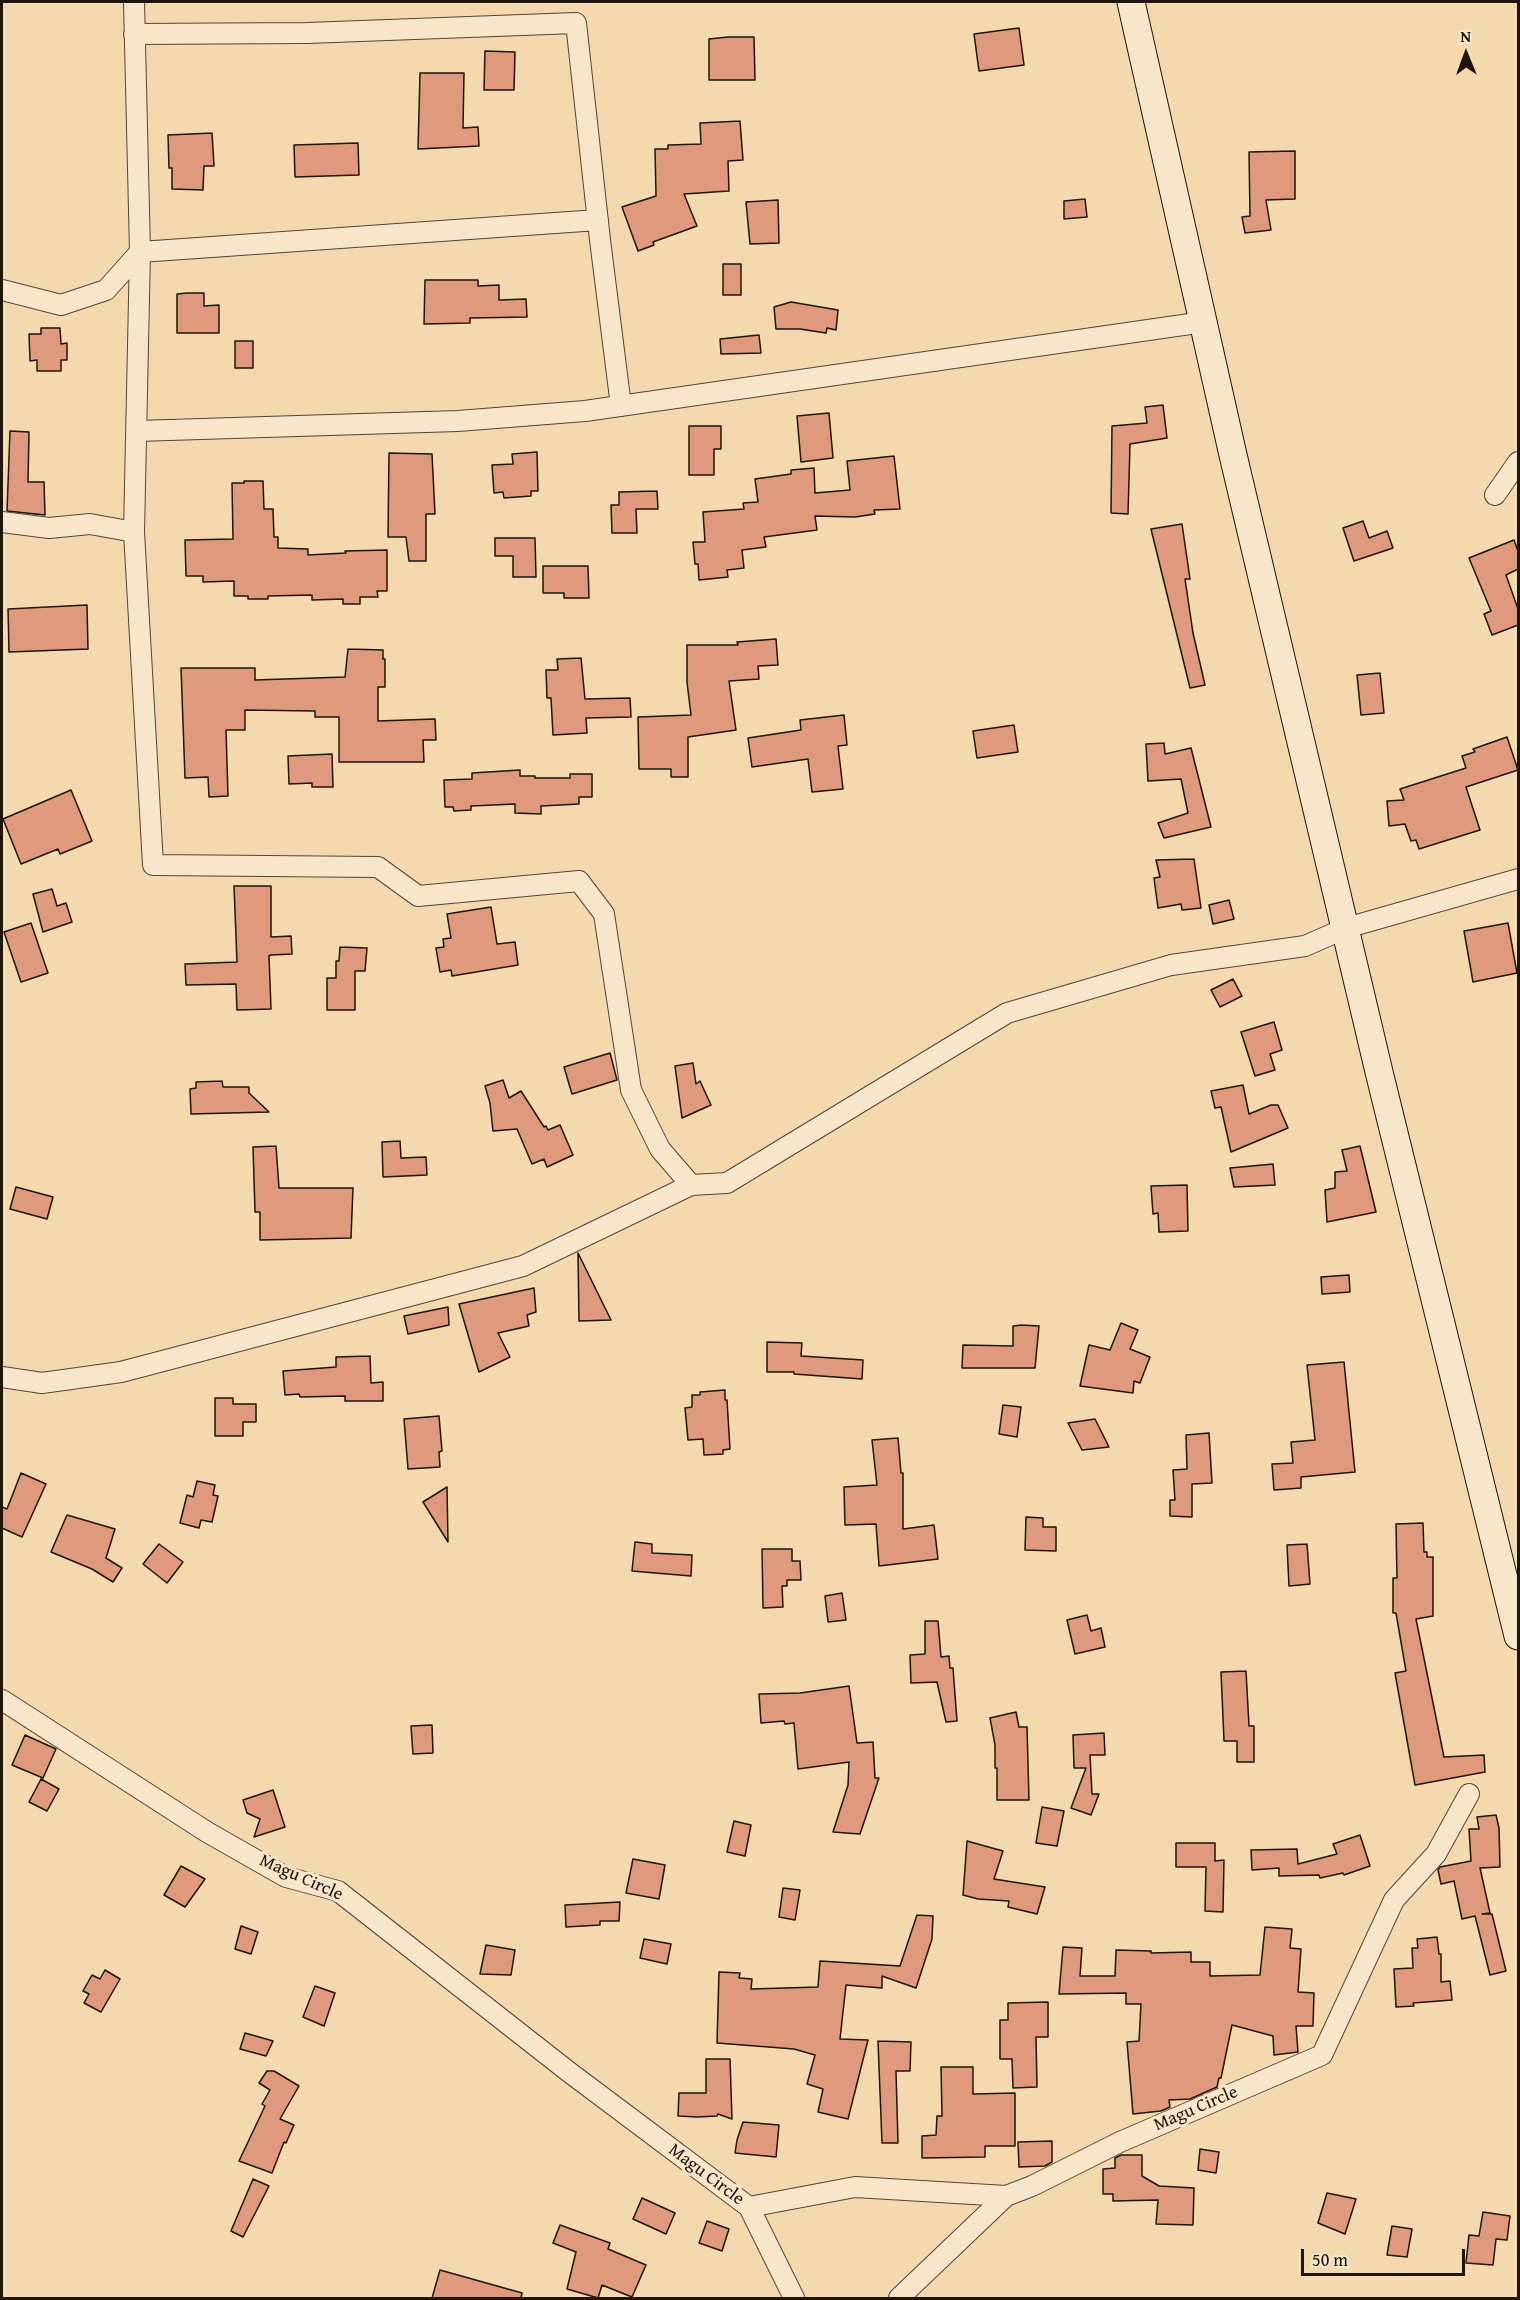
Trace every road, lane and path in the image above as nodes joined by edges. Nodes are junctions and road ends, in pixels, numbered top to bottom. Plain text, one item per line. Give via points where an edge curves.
1 (134, 2) edge
2 (1131, 2) edge
3 (134, 34) junction
4 (598, 220) junction
5 (140, 252) junction
6 (2, 290) edge
7 (1203, 322) junction
8 (621, 406) junction
9 (137, 431) junction
10 (1518, 462) edge
11 (1496, 495) dead end
12 (2, 522) edge
13 (134, 532) junction
14 (1518, 879) edge
15 (1346, 928) junction
16 (691, 1185) junction
17 (2, 1377) edge
18 (1518, 1636) edge
19 (2, 1700) edge
20 (1469, 1794) dead end
21 (1006, 2196) junction
22 (749, 2207) junction
23 (794, 2298) edge
24 (899, 2298) edge

1 - 3 street
2 - 7 main road
3 - 4 street via 307,33 576,23
3 - 5 street
4 - 5 street
4 - 8 street
5 - 6 street via 106,290 61,305
5 - 9 street
7 - 8 street
7 - 15 main road
8 - 9 street via 458,421
9 - 13 street
10 - 11 street
12 - 13 street via 49,528 90,525
13 - 16 street via 153,865 378,867 418,896 579,881 604,914 631,1090 660,1149
14 - 15 street
15 - 16 street via 1305,946 1171,965 1007,1013 727,1183
15 - 18 main road
16 - 17 street via 523,1266 121,1372 42,1383
19 - 22 street, Magu Circle via 217,1837 286,1876 338,1891
20 - 21 street, Magu Circle via 1436,1854 1394,1899 1322,2055
21 - 22 street, Magu Circle via 855,2187
21 - 24 street
22 - 23 street

